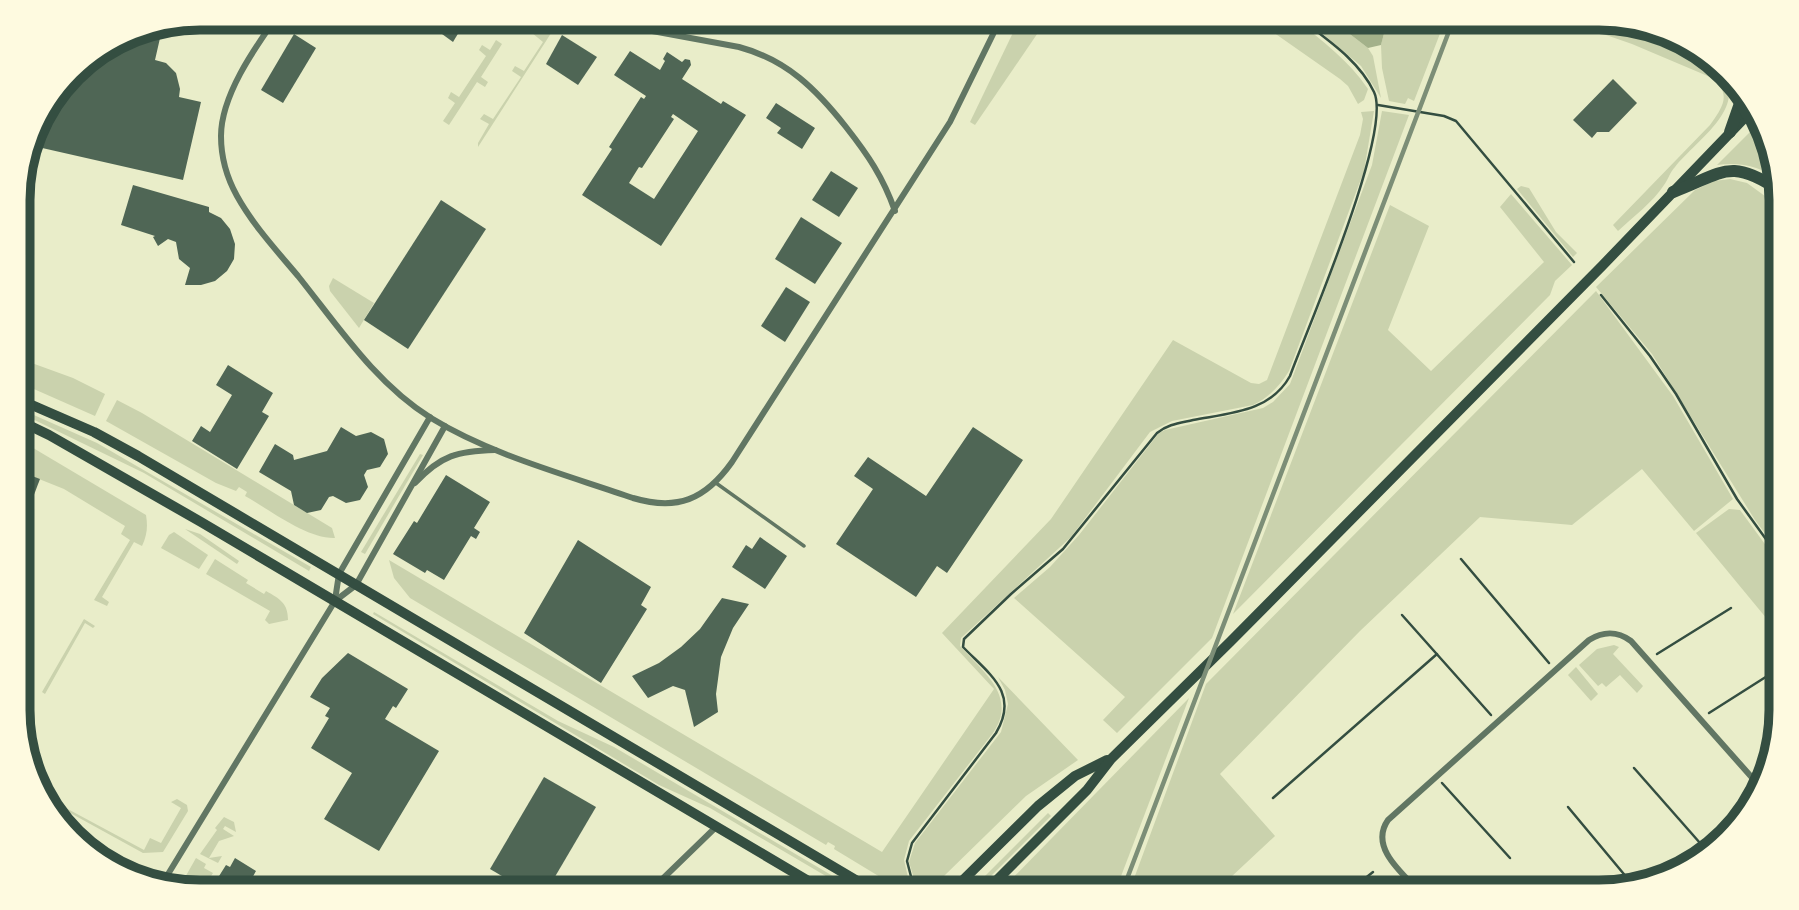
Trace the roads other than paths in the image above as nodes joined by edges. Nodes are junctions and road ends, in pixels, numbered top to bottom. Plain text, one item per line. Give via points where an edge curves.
1 (269, 30) edge
2 (647, 30) edge
3 (995, 30) edge
4 (1740, 105) edge
5 (1746, 116) edge
6 (1730, 132) junction
7 (1768, 183) edge
8 (1673, 192) junction
9 (895, 211) junction
10 (30, 404) edge
11 (430, 417) junction
12 (445, 426) junction
13 (30, 427) edge
14 (497, 449) junction
15 (716, 483) junction
16 (413, 485) junction
17 (804, 546) dead end
18 (339, 574) junction
19 (356, 585) junction
20 (335, 601) junction
21 (1111, 759) junction
22 (1754, 780) edge
23 (716, 827) junction
24 (166, 877) edge
25 (661, 880) edge
26 (807, 880) edge
27 (856, 880) edge
28 (963, 880) edge
29 (997, 880) edge
30 (1409, 880) edge

1 - 11 street via 236,83 223,116 222,151 230,183 270,242 376,372
2 - 9 street via 739,47 788,68 814,88 872,159
3 - 9 street via 950,122
4 - 6 highway
5 - 6 main road
6 - 8 main road
7 - 8 highway via 1746,172 1727,171
8 - 21 main road
9 - 15 street
10 - 18 main road via 138,456
11 - 12 street
11 - 18 street
12 - 14 street
12 - 16 street
13 - 20 main road
14 - 15 street via 648,503 683,502
14 - 16 street via 445,457
15 - 17 lane
16 - 19 street
18 - 19 main road
18 - 20 street
19 - 20 street
19 - 27 main road
20 - 23 main road
20 - 24 street
21 - 28 main road via 1075,776 1038,806
21 - 29 main road via 1087,790
22 - 30 street via 1631,641 1617,634 1598,635 1388,820 1383,827 1383,847
23 - 25 street
23 - 26 main road

